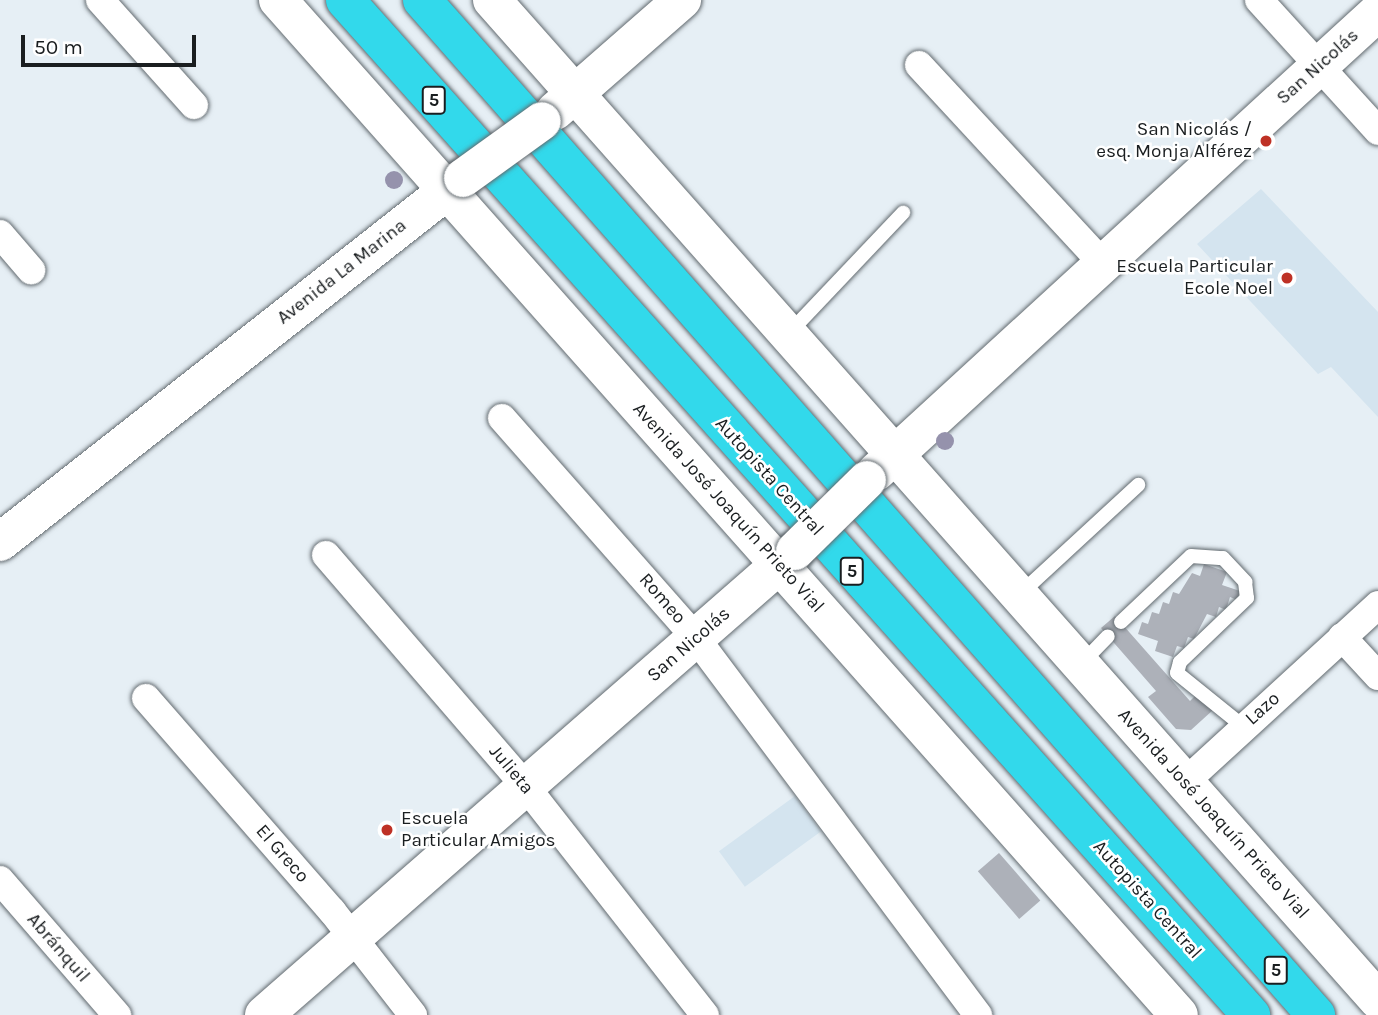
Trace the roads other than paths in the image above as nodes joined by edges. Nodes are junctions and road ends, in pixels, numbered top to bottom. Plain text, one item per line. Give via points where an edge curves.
1 (100, 0) edge
2 (278, 0) edge
3 (345, 0) edge
4 (422, 0) edge
5 (492, 0) edge
6 (682, 0) edge
7 (1259, 0) edge
8 (1378, 12) edge
9 (919, 65) dead end
10 (1319, 66) junction
11 (576, 96) junction
12 (194, 106) dead end
13 (1378, 131) edge
14 (457, 191) junction
15 (903, 213) dead end
16 (0, 234) edge
17 (1104, 264) junction
18 (31, 270) dead end
19 (788, 334) junction
20 (177, 416) junction
21 (502, 418) dead end
22 (895, 454) junction
23 (1138, 485) dead end
24 (0, 541) edge
25 (326, 555) dead end
26 (787, 559) junction
27 (0, 569) edge
28 (1019, 595) junction
29 (1378, 605) edge
30 (1121, 622) dead end
31 (1108, 636) dead end
32 (696, 638) junction
33 (1342, 638) junction
34 (1081, 664) junction
35 (1378, 676) edge
36 (146, 698) dead end
37 (1244, 727) junction
38 (1185, 782) junction
39 (526, 787) junction
40 (0, 880) edge
41 (1236, 926) junction
42 (355, 937) junction
43 (1199, 957) junction
44 (1369, 1000) edge
45 (117, 1015) edge
46 (264, 1015) edge
47 (413, 1015) edge
48 (705, 1015) edge
49 (978, 1015) edge
50 (1179, 1015) edge
51 (1238, 1015) edge
52 (1251, 1015) edge
53 (1316, 1015) edge

1 - 12 street
2 - 14 main road, Avenida José Joaquín Prieto Vial
3 - 43 highway, Autopista Central / 5
4 - 41 highway, 5
5 - 11 main road, Avenida José Joaquín Prieto Vial
6 - 11 main road, Avenida La Marina
7 - 10 street
8 - 10 main road, San Nicolás
9 - 17 street
10 - 13 street
10 - 17 main road, San Nicolás
11 - 14 main road, Avenida La Marina, bridge
11 - 19 main road, Avenida José Joaquín Prieto Vial
14 - 20 main road, Avenida La Marina
14 - 26 main road, Avenida José Joaquín Prieto Vial
15 - 19 lane
16 - 18 street
17 - 22 main road, San Nicolás
19 - 22 main road, Avenida José Joaquín Prieto Vial
20 - 24 main road, Avenida La Marina
20 - 27 main road, Avenida La Marina
21 - 32 street, Romeo
22 - 26 main road, San Nicolás, bridge
22 - 28 main road, Avenida José Joaquín Prieto Vial
23 - 28 lane
25 - 39 street, Julieta
26 - 32 main road, San Nicolás
26 - 50 main road, Avenida José Joaquín Prieto Vial
28 - 34 main road, Avenida José Joaquín Prieto Vial
29 - 33 street, Lazo
30 - 37 lane via 1191,556 1223,558 1245,582 1247,598 1180,662 1177,673
31 - 34 lane
32 - 39 main road, San Nicolás
32 - 49 street, Romeo
33 - 35 street
33 - 37 street, Lazo
34 - 38 main road, Avenida José Joaquín Prieto Vial
36 - 42 street, El Greco
37 - 38 street, Lazo
38 - 44 main road, Avenida José Joaquín Prieto Vial
39 - 42 main road, San Nicolás
39 - 48 street, Julieta
40 - 45 street, Abránquil
41 - 44 highway
41 - 53 highway, 5
42 - 46 main road, San Nicolás
42 - 47 street, El Greco
43 - 51 highway
43 - 52 highway, Autopista Central / 5

